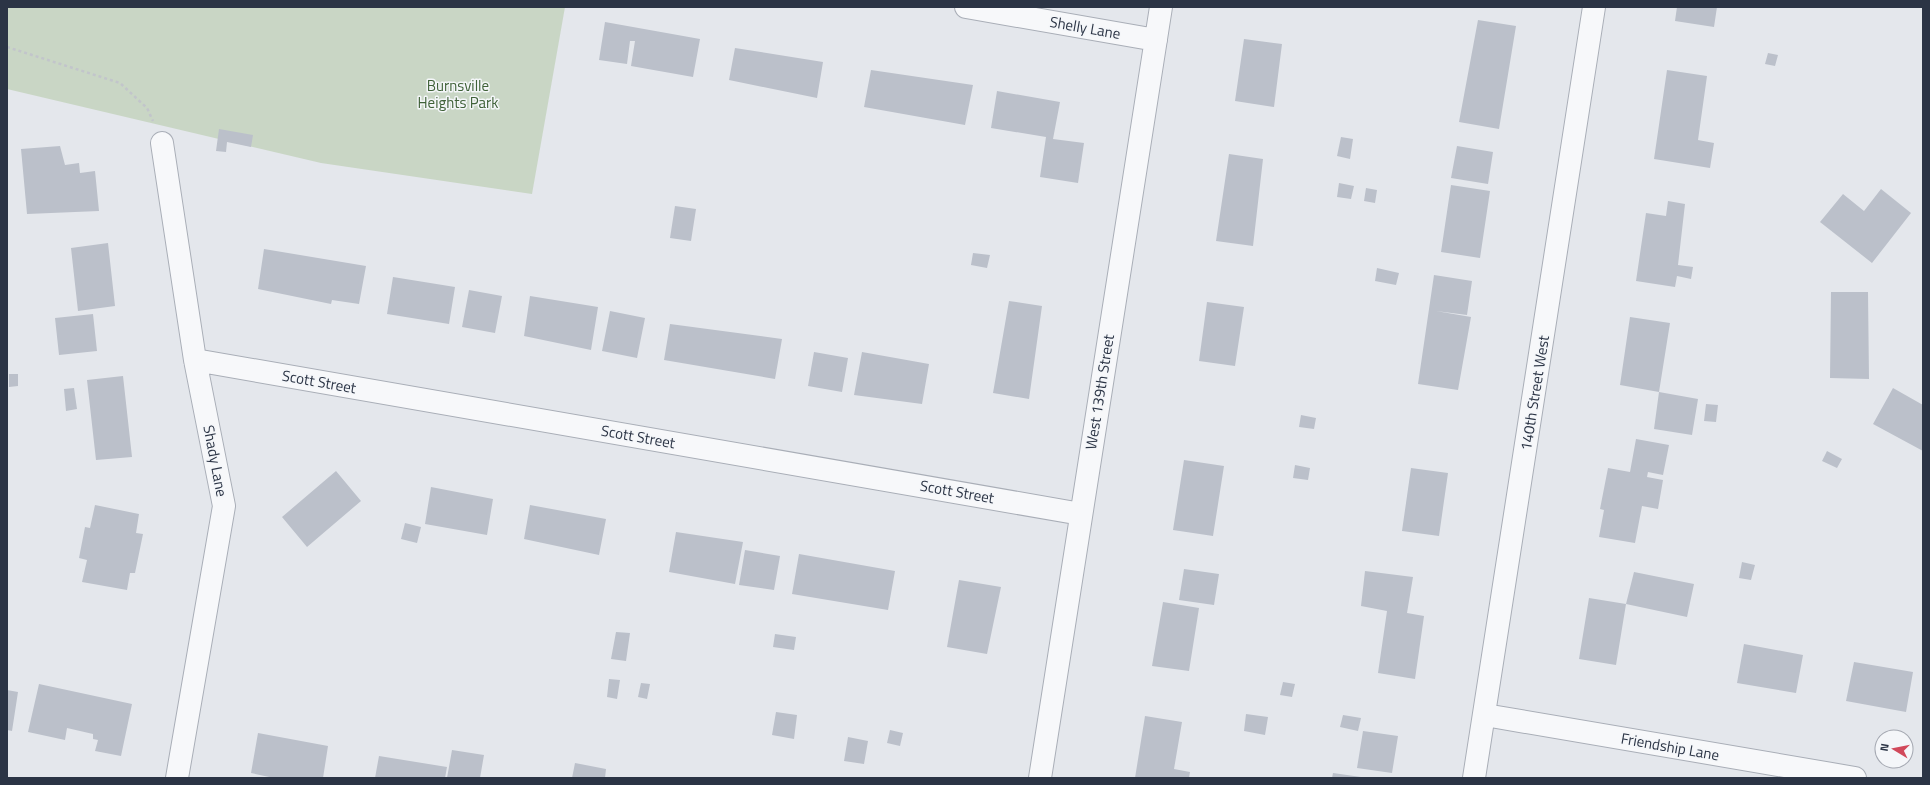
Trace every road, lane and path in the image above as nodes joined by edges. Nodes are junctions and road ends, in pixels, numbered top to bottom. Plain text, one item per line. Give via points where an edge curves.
1 (966, 7) edge
2 (1161, 7) edge
3 (1594, 7) edge
4 (1156, 40) junction
5 (7, 47) edge
6 (162, 143) joint
7 (195, 360) junction
8 (1081, 514) junction
9 (1485, 715) junction
10 (177, 778) edge
11 (1040, 778) edge
12 (1474, 778) edge
13 (1855, 778) edge

1 - 4 street, Shelly Lane
2 - 4 street, West 139th Street
3 - 9 street, 140th Street West
4 - 8 street, West 139th Street
5 - 6 path via 120,83 147,108
6 - 7 street, Shady Lane
7 - 8 street, Scott Street
7 - 10 street, Shady Lane via 224,506
8 - 11 street, West 139th Street
9 - 12 street, 140th Street West
9 - 13 street, Friendship Lane

